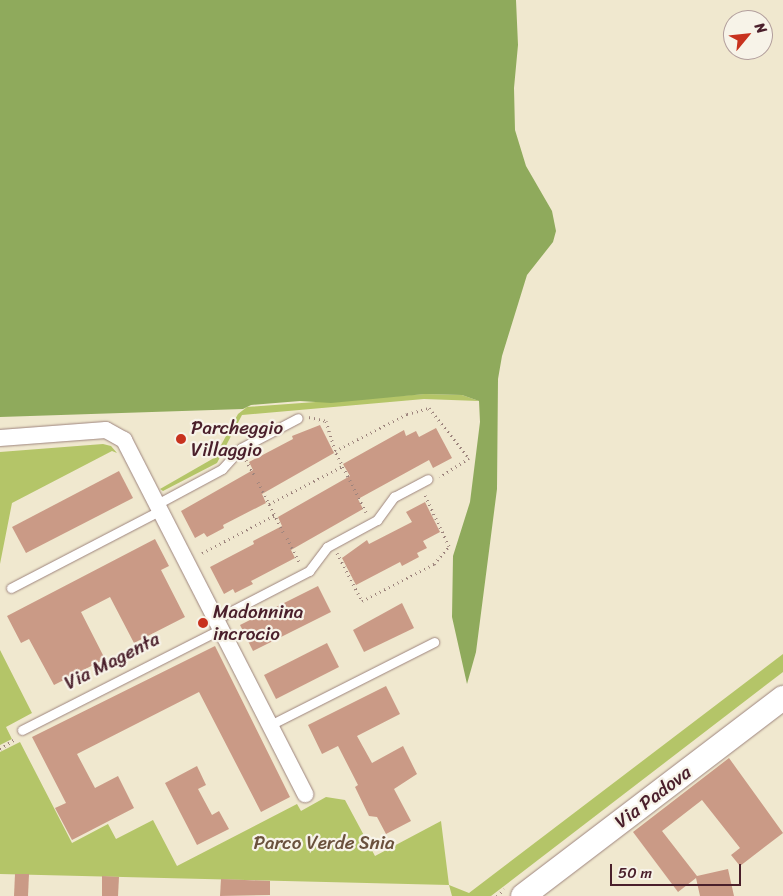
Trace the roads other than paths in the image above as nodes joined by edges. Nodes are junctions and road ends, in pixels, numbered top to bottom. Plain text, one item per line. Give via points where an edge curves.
1 (298, 418) road end
2 (0, 438) edge
3 (424, 481) road end
4 (159, 507) junction
5 (11, 588) dead end
6 (218, 624) junction
7 (434, 642) dead end
8 (783, 698) edge
9 (270, 725) junction
10 (22, 730) dead end
11 (305, 794) dead end
12 (522, 896) edge

1 - 4 lane via 240,449 220,471
2 - 4 street via 113,431 124,440
3 - 6 lane, Via Magenta via 394,497 381,517 333,544 305,574
4 - 5 lane
4 - 6 street
6 - 9 street
6 - 10 lane, Via Magenta
7 - 9 lane
8 - 12 street, Via Padova
9 - 11 street

